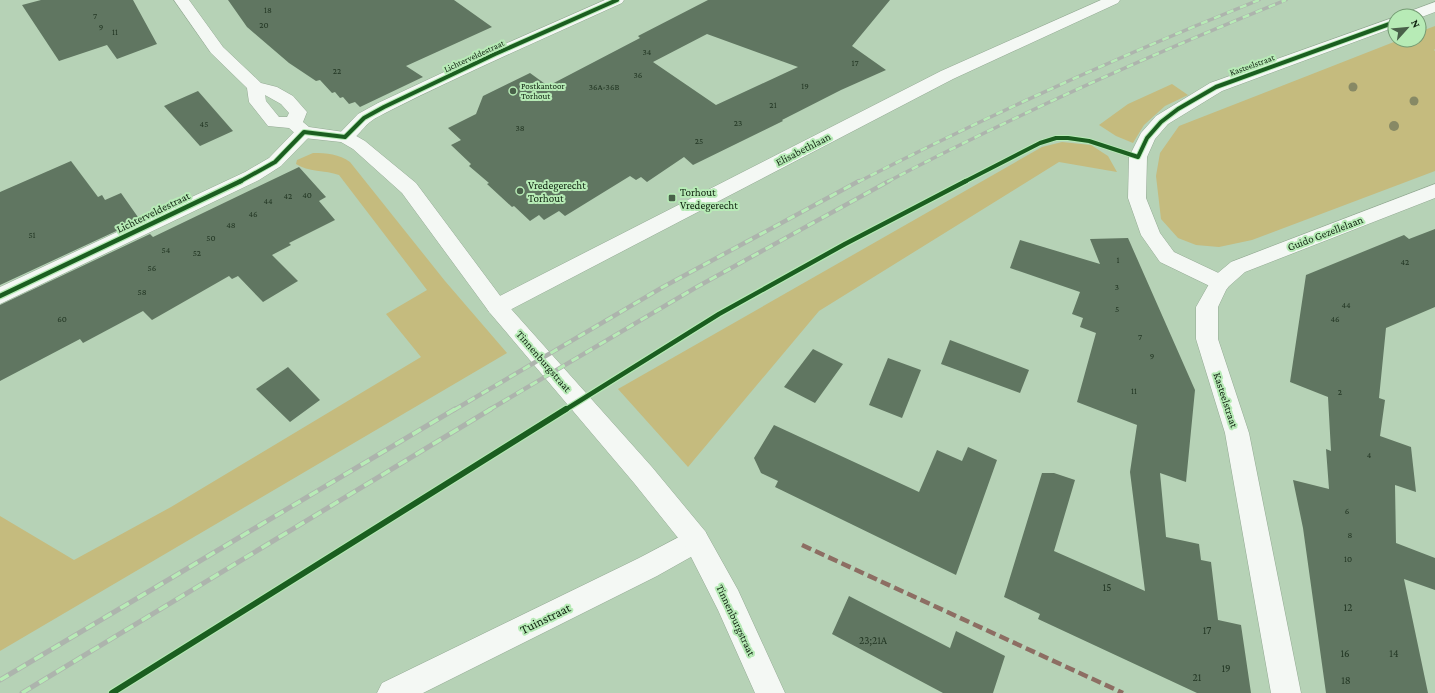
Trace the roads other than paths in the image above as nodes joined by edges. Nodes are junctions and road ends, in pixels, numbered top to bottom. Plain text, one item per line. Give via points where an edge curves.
1 (181, 0) edge
2 (617, 0) edge
3 (1113, 0) edge
4 (1387, 25) edge
5 (255, 87) junction
6 (299, 127) junction
7 (345, 137) junction
8 (1435, 191) edge
9 (1220, 283) junction
10 (0, 296) edge
11 (497, 307) junction
12 (696, 540) junction
13 (392, 693) edge
14 (770, 693) edge
15 (1286, 693) edge

1 - 5 street, Tinnenburgstraat via 217,50
2 - 7 street, Lichterveldestraat via 384,107 364,118
3 - 11 street, Elisabethlaan via 946,75
4 - 9 street, Kasteelstraat via 1216,87 1162,120 1147,137 1138,157 1137,198 1151,235 1167,256
5 - 6 street, Tinnenburgstraat via 287,100 298,112
5 - 6 street, Tinnenburgstraat via 258,102 274,122
6 - 7 street, Tinnenburgstraat
6 - 10 street, Lichterveldestraat via 275,162 252,176
7 - 11 street, Tinnenburgstraat via 359,145 409,188
8 - 9 street, Guido Gezellelaan via 1238,267
9 - 15 street, Kasteelstraat via 1207,307 1207,339 1237,433
11 - 12 street, Tinnenburgstraat
12 - 13 street, Tuinstraat via 648,567
12 - 14 street, Tinnenburgstraat via 728,600

